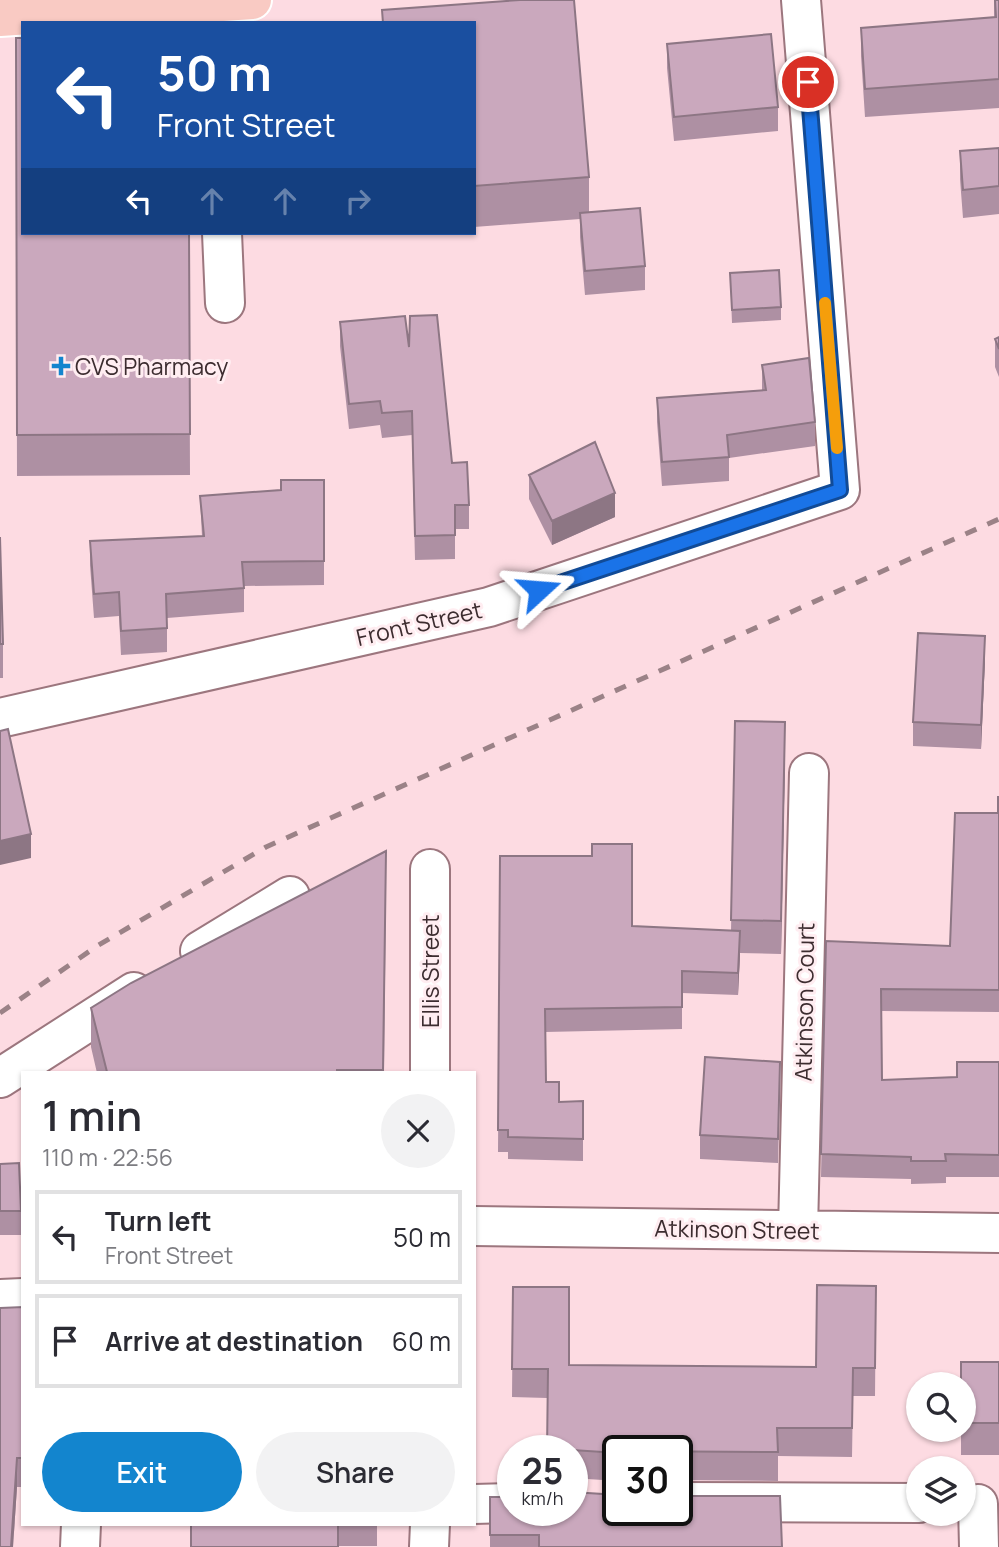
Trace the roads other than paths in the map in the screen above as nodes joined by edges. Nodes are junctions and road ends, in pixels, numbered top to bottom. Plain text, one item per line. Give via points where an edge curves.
1 (253, 0) edge
2 (801, 0) edge
3 (214, 13) edge
4 (0, 17) edge
5 (222, 235) edge
6 (225, 303) dead end
7 (0, 718) edge
8 (809, 773) dead end
9 (430, 869) dead end
10 (290, 896) dead end
11 (430, 1071) edge
12 (0, 1078) edge
13 (476, 1226) edge
14 (798, 1230) junction
15 (999, 1233) edge
16 (21, 1298) edge
17 (0, 1299) edge
18 (693, 1502) edge
19 (497, 1503) edge
20 (906, 1503) edge
21 (476, 1504) edge
22 (980, 1504) edge
23 (81, 1526) edge
24 (429, 1526) edge
25 (80, 1547) edge
26 (429, 1547) edge
27 (979, 1547) edge

1 - 3 main road
2 - 7 street, Front Street via 840,490 489,607
3 - 4 main road
5 - 6 street
8 - 14 street, Atkinson Court
9 - 11 street, Ellis Street
10 - 12 street
13 - 14 street, Atkinson Street
14 - 15 street, Atkinson Street
16 - 17 street
18 - 20 street
19 - 21 street
22 - 27 street
23 - 25 street
24 - 26 street

